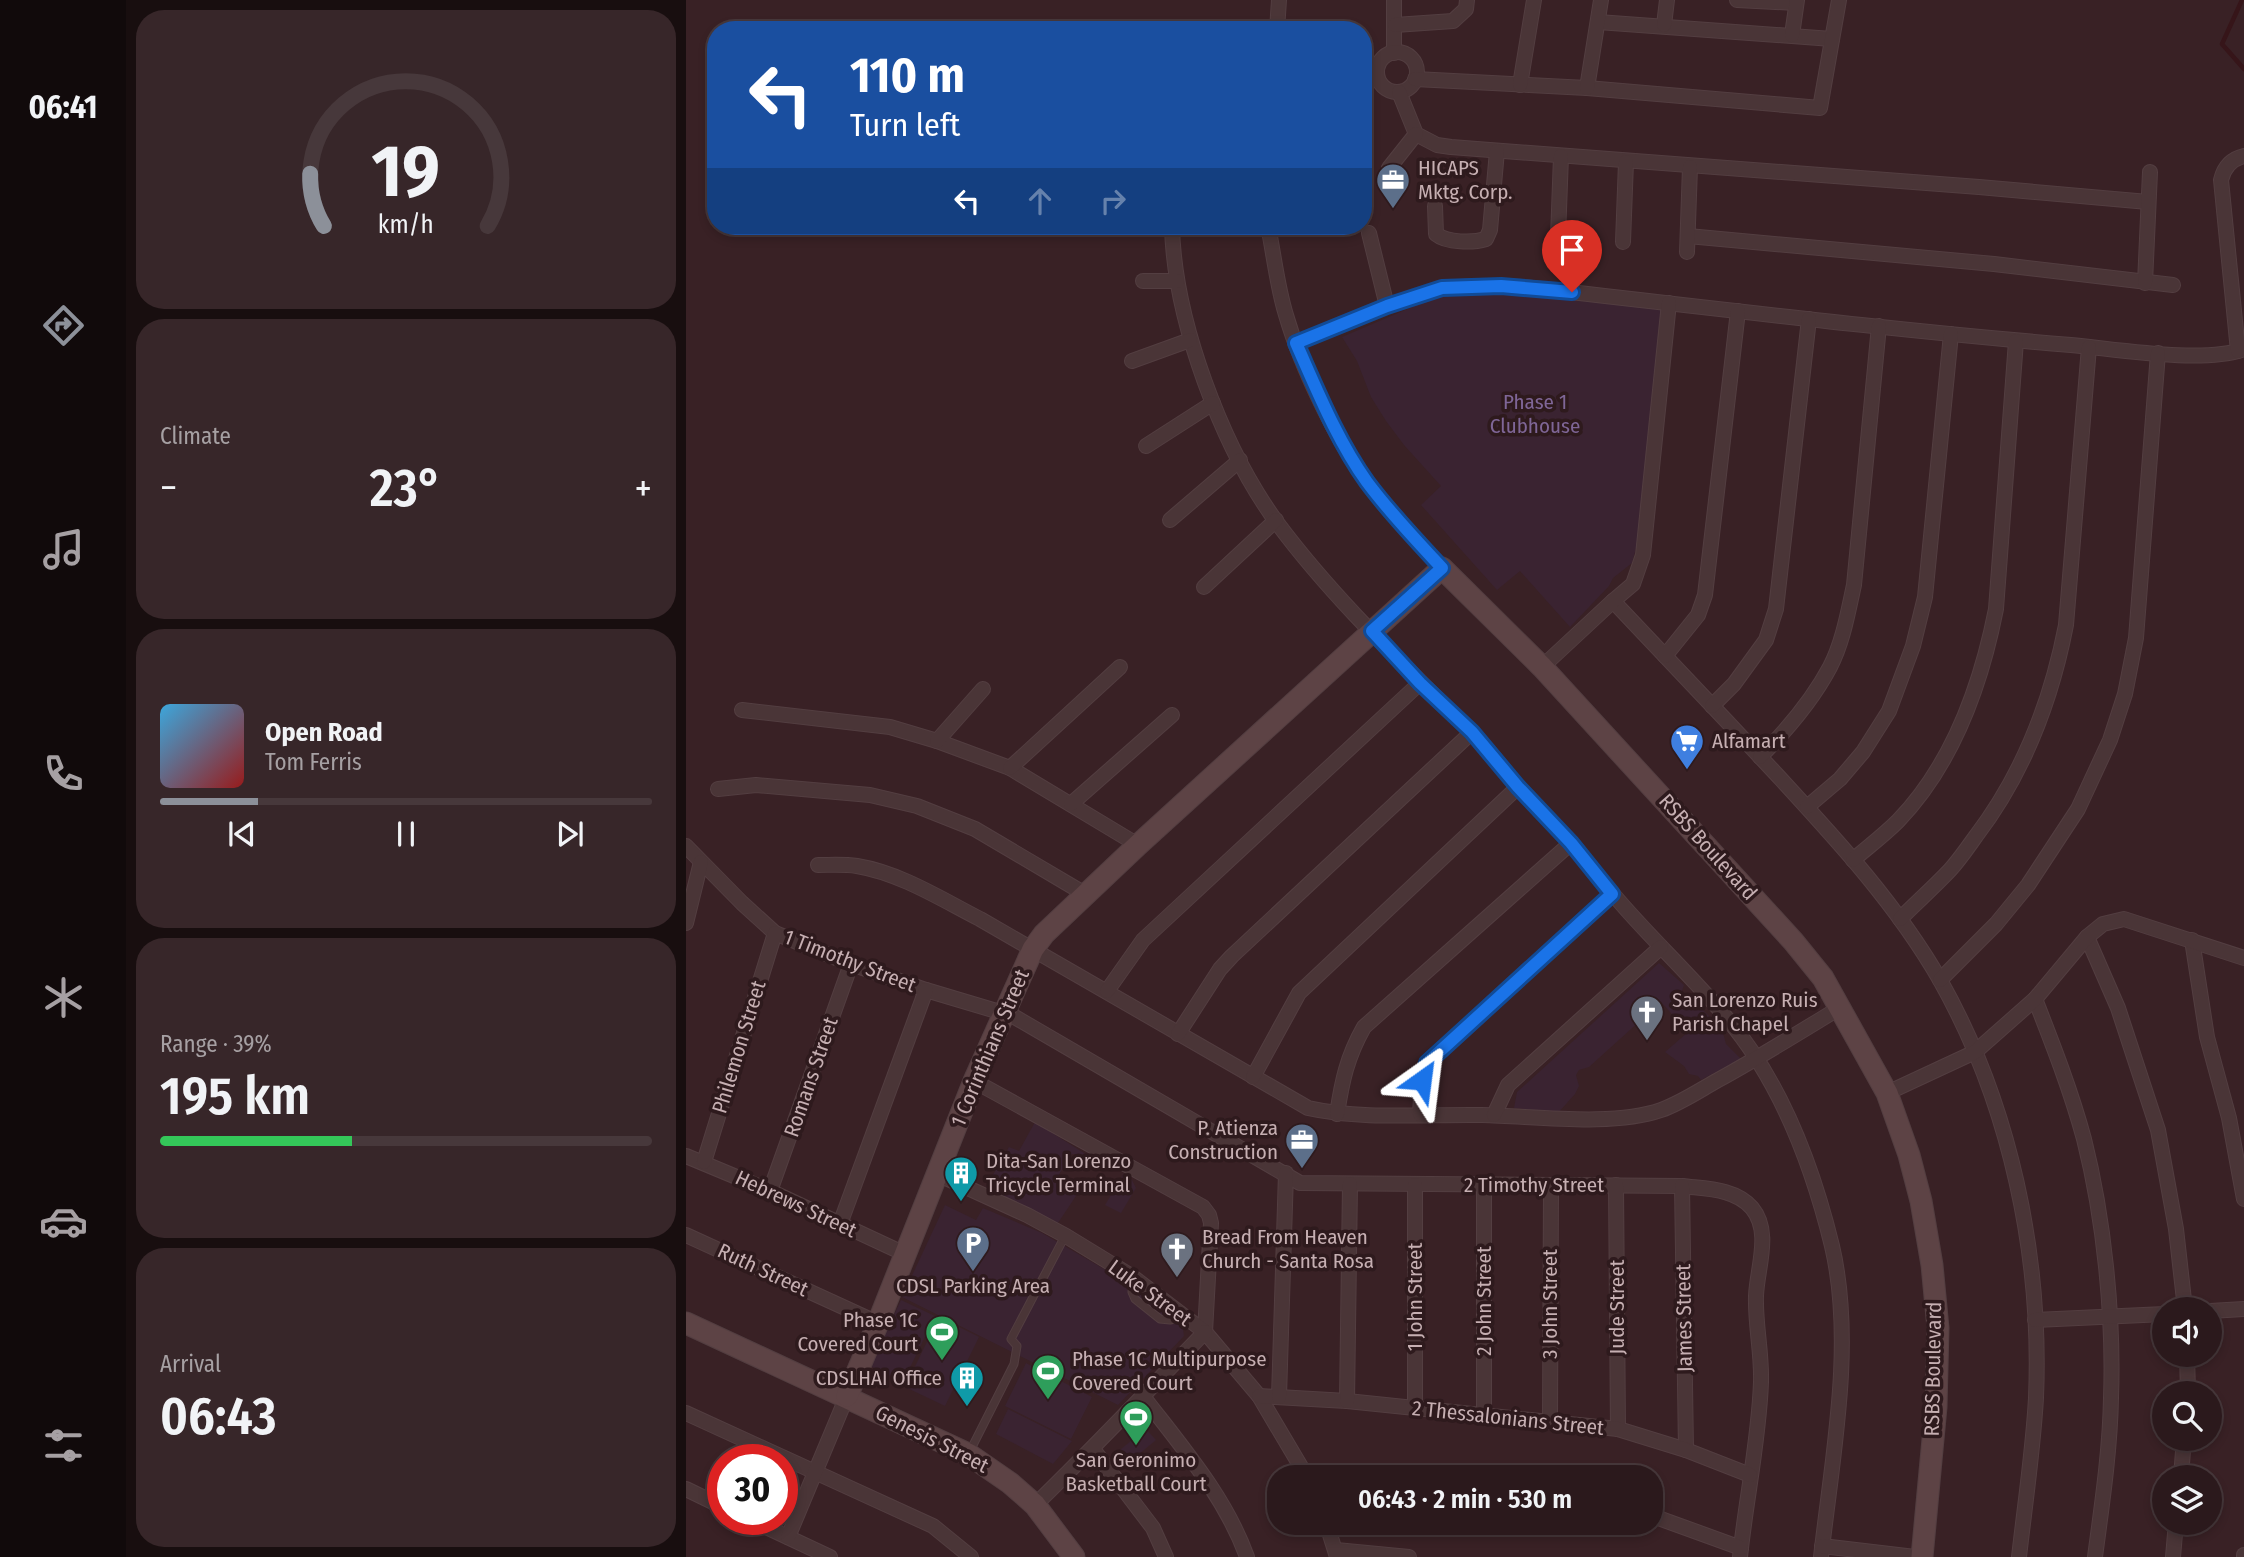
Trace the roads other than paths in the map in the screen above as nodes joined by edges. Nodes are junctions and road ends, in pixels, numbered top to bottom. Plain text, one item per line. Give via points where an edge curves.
1 (1279, 0) edge
2 (1394, 0) edge
3 (1467, 0) edge
4 (1534, 0) edge
5 (1601, 0) edge
6 (1667, 0) edge
7 (1737, 0) edge
8 (1839, 0) edge
9 (1796, 2) edge
10 (1278, 21) edge
11 (1598, 22) junction
12 (1395, 25) junction
13 (1664, 25) junction
14 (1792, 35) junction
15 (1832, 39) junction
16 (1394, 53) junction
17 (1372, 68) edge
18 (1372, 72) edge
19 (1415, 79) junction
20 (1520, 85) junction
21 (1587, 88) junction
22 (1399, 92) junction
23 (1416, 134) junction
24 (1497, 151) junction
25 (1561, 156) junction
26 (2244, 156) edge
27 (1626, 162) junction
28 (1690, 167) junction
29 (1389, 168) dead end
30 (2150, 172) dead end
31 (2148, 202) junction
32 (1434, 206) dead end
33 (1172, 235) edge
34 (1270, 235) edge
35 (1369, 235) edge
36 (1688, 236) junction
37 (1558, 237) dead end
38 (1623, 242) dead end
39 (1687, 252) dead end
40 (1143, 281) dead end
41 (1177, 281) junction
42 (2146, 283) junction
43 (2173, 285) dead end
44 (1669, 303) junction
45 (1387, 306) junction
46 (1738, 311) junction
47 (1809, 319) junction
48 (1879, 326) junction
49 (1951, 334) junction
50 (1190, 340) junction
51 (2016, 341) junction
52 (1296, 343) junction
53 (2089, 347) junction
54 (2241, 350) edge
55 (2158, 353) junction
56 (1132, 361) dead end
57 (1213, 402) junction
58 (1146, 446) dead end
59 (1240, 460) junction
60 (1170, 520) dead end
61 (1276, 520) junction
62 (1442, 568) junction
63 (1204, 587) dead end
64 (1613, 601) junction
65 (1372, 631) junction
66 (1665, 656) junction
67 (1119, 667) dead end
68 (1542, 667) junction
69 (1420, 683) junction
70 (983, 689) dead end
71 (1712, 706) junction
72 (742, 710) dead end
73 (1172, 715) dead end
74 (1472, 732) junction
75 (937, 741) junction
76 (1760, 757) junction
77 (1010, 768) junction
78 (1518, 787) junction
79 (718, 789) dead end
80 (1071, 804) junction
81 (1807, 807) junction
82 (1571, 843) junction
83 (1138, 845) junction
84 (686, 846) edge
85 (1853, 860) junction
86 (701, 862) junction
87 (818, 864) dead end
88 (1085, 894) junction
89 (1612, 894) junction
90 (1900, 919) junction
91 (686, 923) edge
92 (775, 933) junction
93 (2087, 937) junction
94 (2192, 940) junction
95 (1661, 947) junction
96 (1033, 949) junction
97 (2244, 958) edge
98 (851, 964) junction
99 (1940, 979) junction
100 (926, 990) junction
101 (1107, 991) junction
102 (2035, 999) junction
103 (1841, 1007) junction
104 (1004, 1013) junction
105 (1178, 1034) junction
106 (1975, 1052) junction
107 (1756, 1059) junction
108 (1253, 1077) junction
109 (974, 1081) junction
110 (1887, 1093) junction
111 (1337, 1114) junction
112 (1420, 1114) junction
113 (1494, 1115) junction
114 (686, 1156) edge
115 (704, 1162) junction
116 (1286, 1173) junction
117 (937, 1174) junction
118 (1350, 1184) junction
119 (1415, 1185) junction
120 (1616, 1185) junction
121 (1484, 1186) junction
122 (1551, 1186) junction
123 (1682, 1186) junction
124 (770, 1191) junction
125 (2244, 1199) edge
126 (840, 1224) junction
127 (686, 1234) edge
128 (1066, 1236) junction
129 (905, 1254) junction
130 (2184, 1297) edge
131 (2244, 1309) edge
132 (2222, 1310) edge
133 (2152, 1315) edge
134 (2110, 1317) junction
135 (2035, 1320) junction
136 (686, 1323) edge
137 (878, 1323) junction
138 (1205, 1332) junction
139 (1142, 1395) junction
140 (847, 1396) junction
141 (1259, 1396) junction
142 (1279, 1397) junction
143 (1347, 1401) junction
144 (1415, 1409) junction
145 (686, 1413) edge
146 (1484, 1416) junction
147 (1550, 1422) junction
148 (1618, 1429) junction
149 (1093, 1449) junction
150 (1686, 1450) junction
151 (968, 1454) junction
152 (1301, 1465) edge
153 (814, 1473) junction
154 (1750, 1475) junction
155 (686, 1489) edge
156 (707, 1499) edge
157 (1035, 1505) junction
158 (1663, 1520) edge
159 (784, 1535) edge
160 (1330, 1535) edge
161 (2175, 1535) edge
162 (788, 1537) junction
163 (1741, 1552) edge
164 (1821, 1552) edge
165 (1337, 1553) edge
166 (830, 1557) edge
167 (971, 1557) edge
168 (1074, 1557) edge
169 (1166, 1557) edge
170 (1247, 1557) edge
171 (1409, 1557) edge
172 (1915, 1557) edge
173 (1922, 1557) edge
174 (2019, 1557) edge
175 (2095, 1557) edge
176 (2173, 1557) edge

1 - 10 street
2 - 12 street
3 - 12 street via 1466,9 1453,21
4 - 20 street
5 - 11 street
6 - 13 street
7 - 9 street
8 - 15 street
9 - 14 street
11 - 13 street
11 - 21 street
12 - 16 street
13 - 14 street
14 - 15 street
15 - 21 street via 1820,108
16 - 17 street
16 - 19 street via 1405,54 1415,64
18 - 22 street via 1383,87
19 - 20 street
19 - 22 street
20 - 21 street
22 - 23 street
23 - 24 street via 1437,145
23 - 29 street
24 - 25 street
24 - 32 street via 1486,239 1442,238 1436,234
25 - 27 street
25 - 37 street
26 - 54 street via 2226,166 2221,180
27 - 28 street
27 - 38 street
28 - 31 street
28 - 36 street
30 - 31 street
31 - 42 street
33 - 41 street
34 - 52 street, RSBS Boulevard via 1285,314
35 - 45 street
36 - 39 street
36 - 42 street
40 - 41 street
41 - 50 street
42 - 43 street
44 - 45 street via 1478,286 1442,288
44 - 46 street
44 - 64 street via 1643,555 1633,584
45 - 52 street
46 - 47 street
46 - 66 street via 1705,595 1698,614
47 - 48 street
47 - 71 street via 1776,609 1766,640
48 - 49 street
48 - 76 street via 1854,584 1846,622 1831,666 1809,701
49 - 51 street
49 - 81 street via 1925,597 1913,646 1889,711 1863,752
50 - 56 street
50 - 57 street
51 - 53 street
51 - 85 street via 1996,609 1988,650 1964,718 1934,774 1898,822
52 - 62 street, RSBS Boulevard via 1335,429 1367,481
53 - 55 street
53 - 90 street via 2066,625 2042,718 2017,775 1991,816 1952,868
54 - 55 street via 2201,356
55 - 99 street via 2137,638 2110,740 2078,809 2028,885
57 - 58 street
57 - 59 street
59 - 60 street
59 - 61 street
61 - 63 street
61 - 65 street
62 - 65 street, 1 Corinthians Street
62 - 68 street, RSBS Boulevard
64 - 66 street
64 - 68 street
65 - 69 street
65 - 83 street, 1 Corinthians Street
66 - 71 street
67 - 77 street
68 - 103 street, RSBS Boulevard via 1793,941
69 - 74 street
69 - 101 street via 1143,940
70 - 75 street
71 - 76 street
72 - 75 street via 890,727
73 - 80 street
74 - 78 street
74 - 105 street via 1232,956
75 - 77 street
76 - 81 street
77 - 80 street
78 - 82 street
78 - 108 street via 1299,993
79 - 88 street via 769,786 870,795 917,806 975,830
80 - 83 street
81 - 85 street
82 - 89 street
82 - 111 street via 1364,1027 1343,1074
83 - 88 street, 1 Corinthians Street
84 - 86 street, 1 Timothy Street
85 - 90 street
86 - 91 street
86 - 92 street, 1 Timothy Street
87 - 96 street via 857,866 889,875
88 - 96 street, 1 Corinthians Street
89 - 95 street
89 - 112 street via 1427,1063
90 - 99 street
92 - 98 street, 1 Timothy Street
92 - 115 street, Philemon Street
93 - 94 street via 2103,924 2124,919
93 - 102 street
93 - 130 street via 2118,1008 2158,1130
94 - 97 street
94 - 125 street via 2207,1037
95 - 107 street via 1727,1017
95 - 113 street via 1508,1085
96 - 101 street
96 - 104 street, 1 Corinthians Street
98 - 100 street, 1 Timothy Street
98 - 124 street, Romans Street
99 - 106 street
100 - 104 street, 1 Timothy Street
100 - 126 street
101 - 105 street
102 - 106 street
102 - 134 street via 2083,1138 2097,1201
103 - 107 street
103 - 110 street, RSBS Boulevard
104 - 109 street, 1 Corinthians Street
104 - 116 street, 2 Timothy Street
105 - 108 street
106 - 110 street
106 - 135 street via 1993,1094 2024,1211
107 - 113 street via 1664,1109 1639,1116
107 - 164 street via 1801,1143 1832,1249 1839,1297 1841,1381
108 - 111 street via 1308,1108
109 - 117 street, 1 Corinthians Street
109 - 138 street via 1203,1207 1211,1223
110 - 173 street, RSBS Boulevard via 1921,1200 1938,1328 1936,1407
111 - 112 street
112 - 113 street
114 - 115 street, Hebrews Street
115 - 124 street, Hebrews Street
116 - 118 street, 2 Timothy Street via 1300,1183
116 - 142 street
117 - 128 street, Luke Street
117 - 129 street, 1 Corinthians Street
118 - 119 street, 2 Timothy Street
118 - 143 street
119 - 121 street, 2 Timothy Street
119 - 144 street, 1 John Street
120 - 122 street, 2 Timothy Street
120 - 123 street, 2 Timothy Street
120 - 148 street, Jude Street
121 - 122 street, 2 Timothy Street
121 - 146 street, 2 John Street
122 - 147 street, 3 John Street
123 - 150 street, James Street
123 - 154 street, 2 Timothy Street via 1737,1196 1751,1207 1760,1223 1756,1297 1761,1380
124 - 126 street, Hebrews Street
126 - 129 street, Hebrews Street
127 - 137 street, Ruth Street
128 - 138 street, Luke Street via 1133,1277
128 - 151 lane via 1011,1339 1017,1346 1014,1364
129 - 137 street, 1 Corinthians Street
131 - 132 street
133 - 134 street
134 - 135 street
134 - 175 street via 2112,1397
135 - 174 street via 2036,1397
136 - 140 street, Genesis Street
137 - 140 street, 1 Corinthians Street
138 - 139 street
138 - 141 street, Luke Street
139 - 149 street
139 - 170 street via 1203,1474
140 - 151 street, Genesis Street
140 - 153 street, 1 Corinthians Street
141 - 142 street, 2 Thessalonians Street
141 - 152 street, Luke Street
142 - 143 street, 2 Thessalonians Street
143 - 144 street, 2 Thessalonians Street
144 - 146 street, 2 Thessalonians Street
145 - 153 street
146 - 147 street, 2 Thessalonians Street
147 - 148 street, 2 Thessalonians Street
148 - 150 street, 2 Thessalonians Street
149 - 157 street
149 - 169 street via 1153,1528
150 - 154 street, 2 Thessalonians Street
151 - 157 street, Genesis Street
153 - 162 street, 1 Corinthians Street
153 - 167 street via 933,1526
154 - 163 street, 2 Timothy Street
155 - 156 street
157 - 168 street, Genesis Street
158 - 163 street
159 - 162 street
160 - 165 street
161 - 176 street
162 - 166 street
164 - 172 street
165 - 171 street

